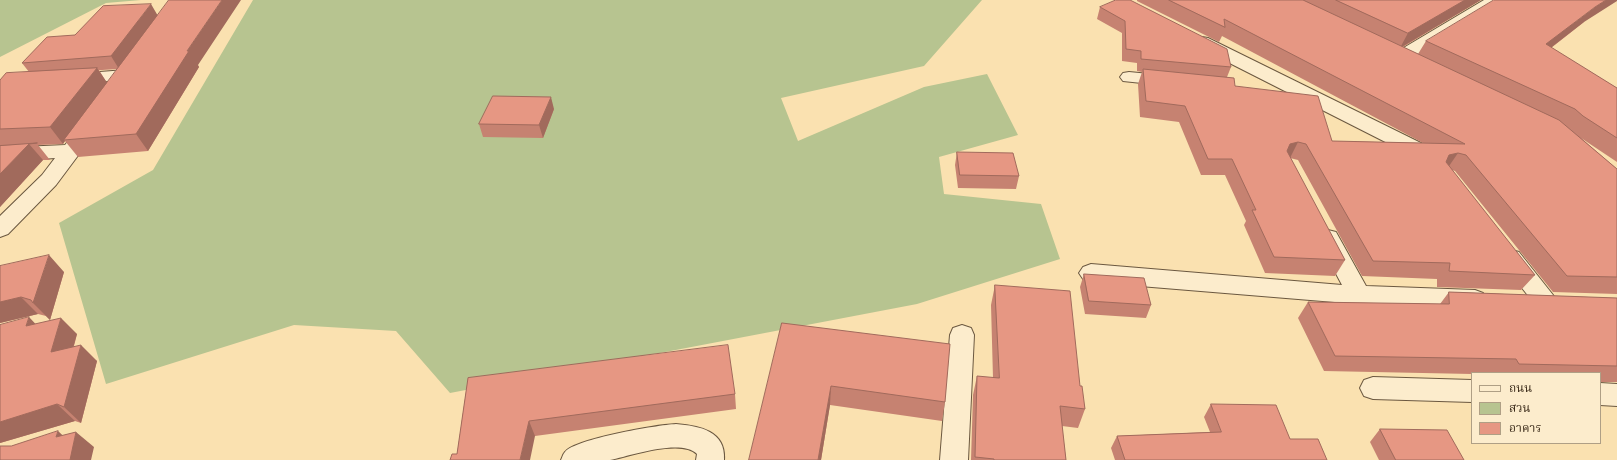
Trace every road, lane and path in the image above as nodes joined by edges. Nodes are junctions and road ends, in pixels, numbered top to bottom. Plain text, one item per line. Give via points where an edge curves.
1 (1485, 2) edge
2 (1188, 35) edge
3 (1422, 67) edge
4 (1129, 77) dead end
5 (57, 80) edge
6 (1190, 83) edge
7 (1260, 89) edge
8 (112, 94) edge
9 (1306, 94) junction
10 (99, 113) edge
11 (71, 151) junction
12 (1422, 152) edge
13 (0, 155) edge
14 (1319, 220) edge
15 (0, 229) edge
16 (1501, 245) edge
17 (1091, 273) edge
18 (1359, 295) junction
19 (962, 335) dead end
20 (1373, 388) dead end
21 (1471, 391) edge
22 (1601, 394) edge
23 (1617, 395) edge
24 (575, 460) edge
25 (710, 460) edge
26 (954, 460) edge

1 - 3 street via 1394,54
2 - 9 street
4 - 6 street
5 - 8 street via 130,69
7 - 9 street
9 - 12 street
10 - 11 street
11 - 13 street
11 - 15 street via 49,180
14 - 18 street
16 - 18 street via 1555,302
17 - 18 street
19 - 26 street
20 - 21 street
22 - 23 street
24 - 25 street via 581,456 655,436 684,436 702,441 711,449

